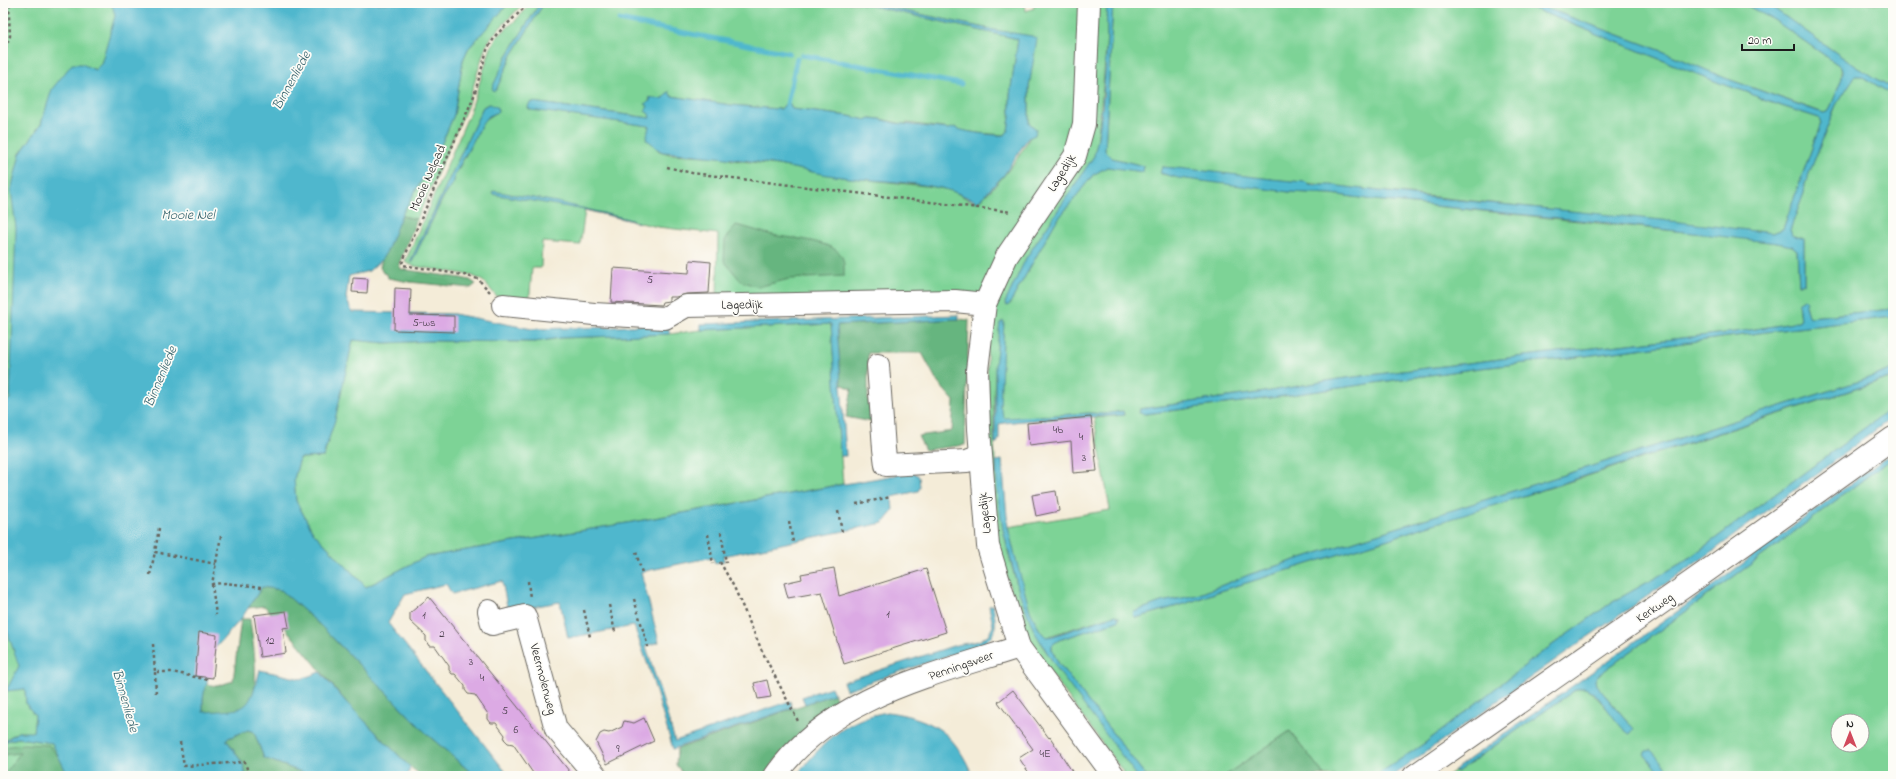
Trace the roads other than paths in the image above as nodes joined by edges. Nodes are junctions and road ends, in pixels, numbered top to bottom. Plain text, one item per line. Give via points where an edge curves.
1 (1089, 3) edge
2 (985, 304) junction
3 (503, 305) road end
4 (878, 365) dead end
5 (1893, 438) edge
6 (980, 456) junction
7 (489, 611) dead end
8 (1019, 647) junction
9 (596, 776) edge
10 (775, 776) edge
11 (1114, 776) edge
12 (1414, 776) edge

1 - 2 street, Lagedijk via 1084,124 1075,156 1008,256
2 - 3 street, Lagedijk via 955,301 686,306 665,318
2 - 6 street, Lagedijk via 978,370
4 - 6 street via 886,465 967,460
5 - 12 street, Kerkweg
6 - 8 street, Lagedijk via 988,546
7 - 9 street, Veermolenweg via 492,624 525,616 556,729
8 - 10 street, Penningsveer via 871,698 826,724 808,739
8 - 11 street

